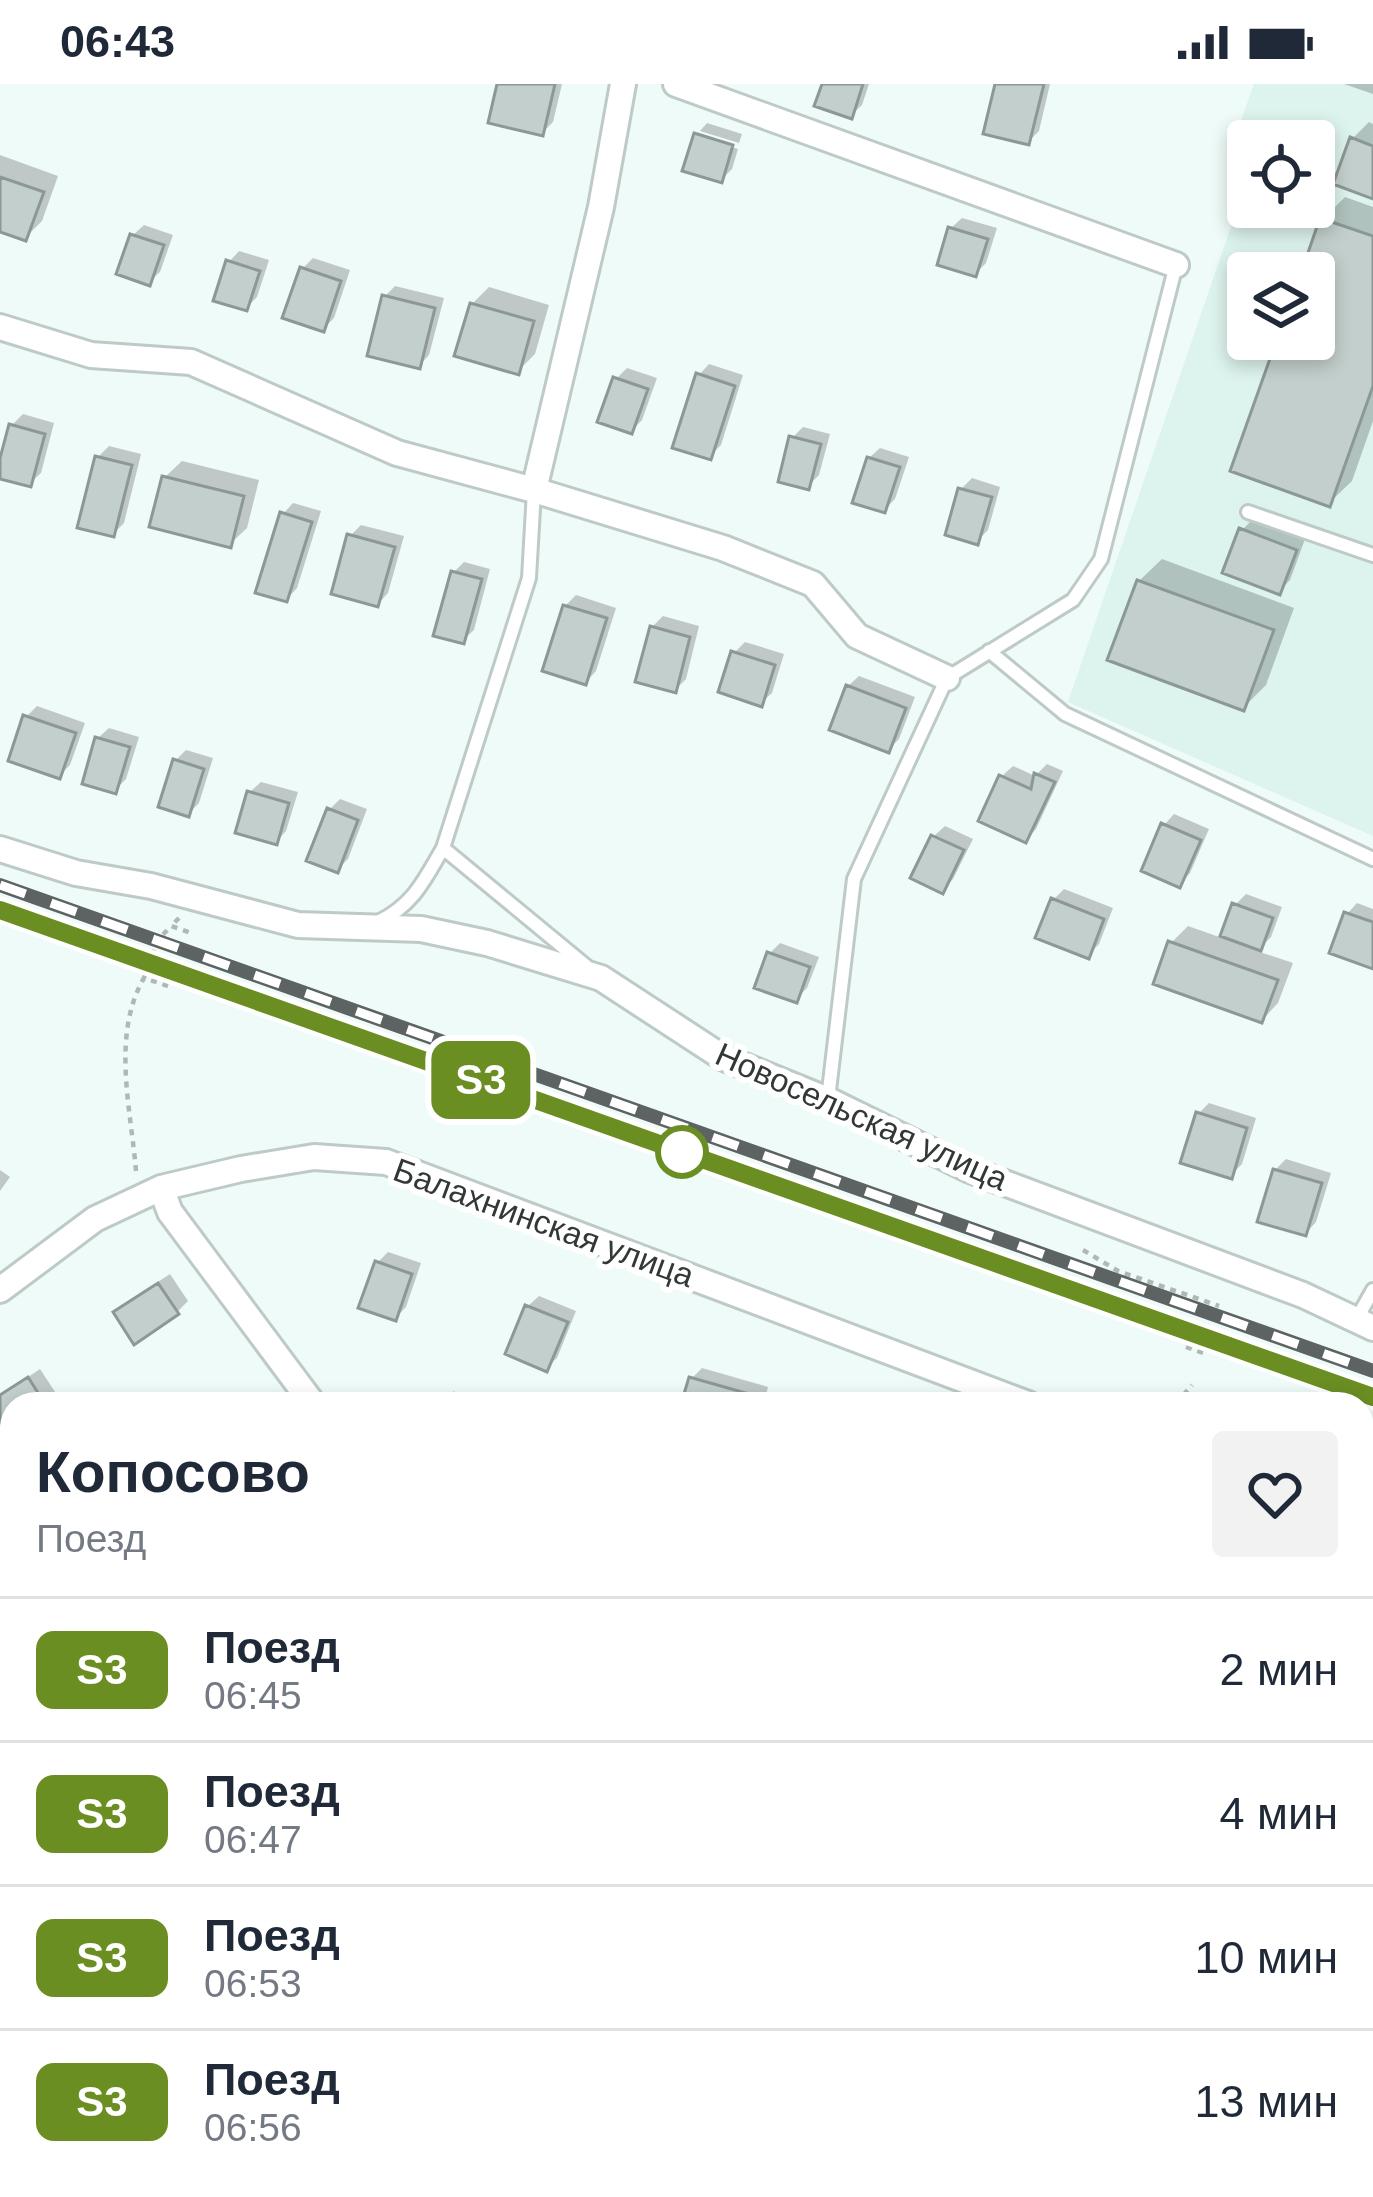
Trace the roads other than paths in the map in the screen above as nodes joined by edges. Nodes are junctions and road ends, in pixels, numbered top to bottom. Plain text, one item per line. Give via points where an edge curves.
1 (623, 84) edge
2 (676, 84) edge
3 (1175, 265) joint
4 (0, 327) edge
5 (535, 490) junction
6 (1248, 512) dead end
7 (1373, 555) edge
8 (989, 651) junction
9 (947, 678) junction
10 (442, 848) junction
11 (0, 849) edge
12 (1373, 860) edge
13 (363, 928) junction
14 (601, 978) junction
15 (828, 1100) junction
16 (161, 1188) junction
17 (0, 1290) edge
18 (1373, 1290) edge
19 (1365, 1324) edge
20 (304, 1392) edge
21 (996, 1392) edge

1 - 5 street
2 - 3 street
3 - 8 lane via 1101,559 1073,600
4 - 5 street via 91,355 191,362 397,453
5 - 9 street via 813,584 857,636
5 - 10 lane via 529,578
6 - 7 lane
8 - 9 lane
8 - 12 lane via 1065,714
9 - 15 lane via 854,879
10 - 13 lane via 399,912
10 - 14 lane
11 - 13 street, Новосельская улица via 298,925
13 - 14 street, Новосельская улица via 422,928
14 - 15 street, Новосельская улица via 722,1057
15 - 19 street, Новосельская улица via 970,1170
16 - 17 street, Балахнинская улица via 95,1219
16 - 20 street via 170,1212
16 - 21 street, Балахнинская улица via 314,1157 386,1162
18 - 19 lane

